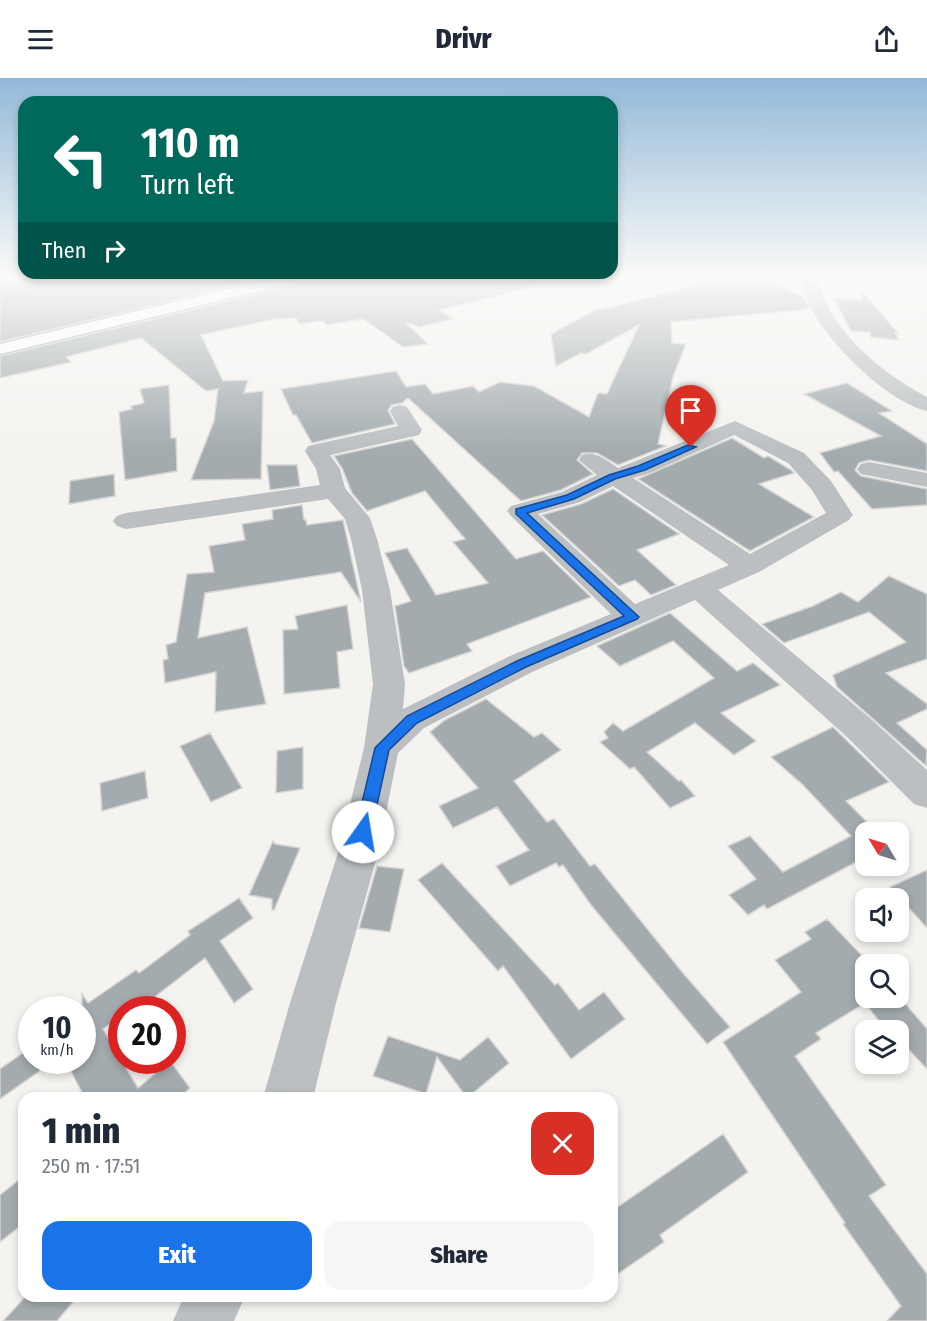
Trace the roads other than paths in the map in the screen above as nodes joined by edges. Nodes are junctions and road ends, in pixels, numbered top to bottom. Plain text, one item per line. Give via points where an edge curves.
1 (54, 336) edge
2 (836, 336) edge
3 (0, 349) edge
4 (927, 405) edge
5 (400, 411) dead end
6 (590, 460) dead end
7 (869, 469) dead end
8 (612, 477) junction
9 (927, 480) edge
10 (333, 489) junction
11 (126, 521) dead end
12 (749, 566) junction
13 (699, 588) junction
14 (632, 617) junction
15 (382, 748) junction
16 (927, 793) edge
17 (290, 1092) edge
18 (213, 1302) edge
19 (203, 1321) edge

1 - 3 main road
2 - 4 lane via 861,360
5 - 10 lane via 411,430 316,451
6 - 8 lane
7 - 9 lane
8 - 12 lane
8 - 12 lane via 735,428 796,458 822,486 840,515
8 - 14 lane via 571,497 520,512
10 - 11 lane via 317,495
10 - 15 lane via 357,518 376,590 388,684
12 - 13 lane
13 - 14 lane
13 - 16 lane
14 - 15 lane via 521,664 412,719
15 - 17 lane via 358,853
18 - 19 lane

